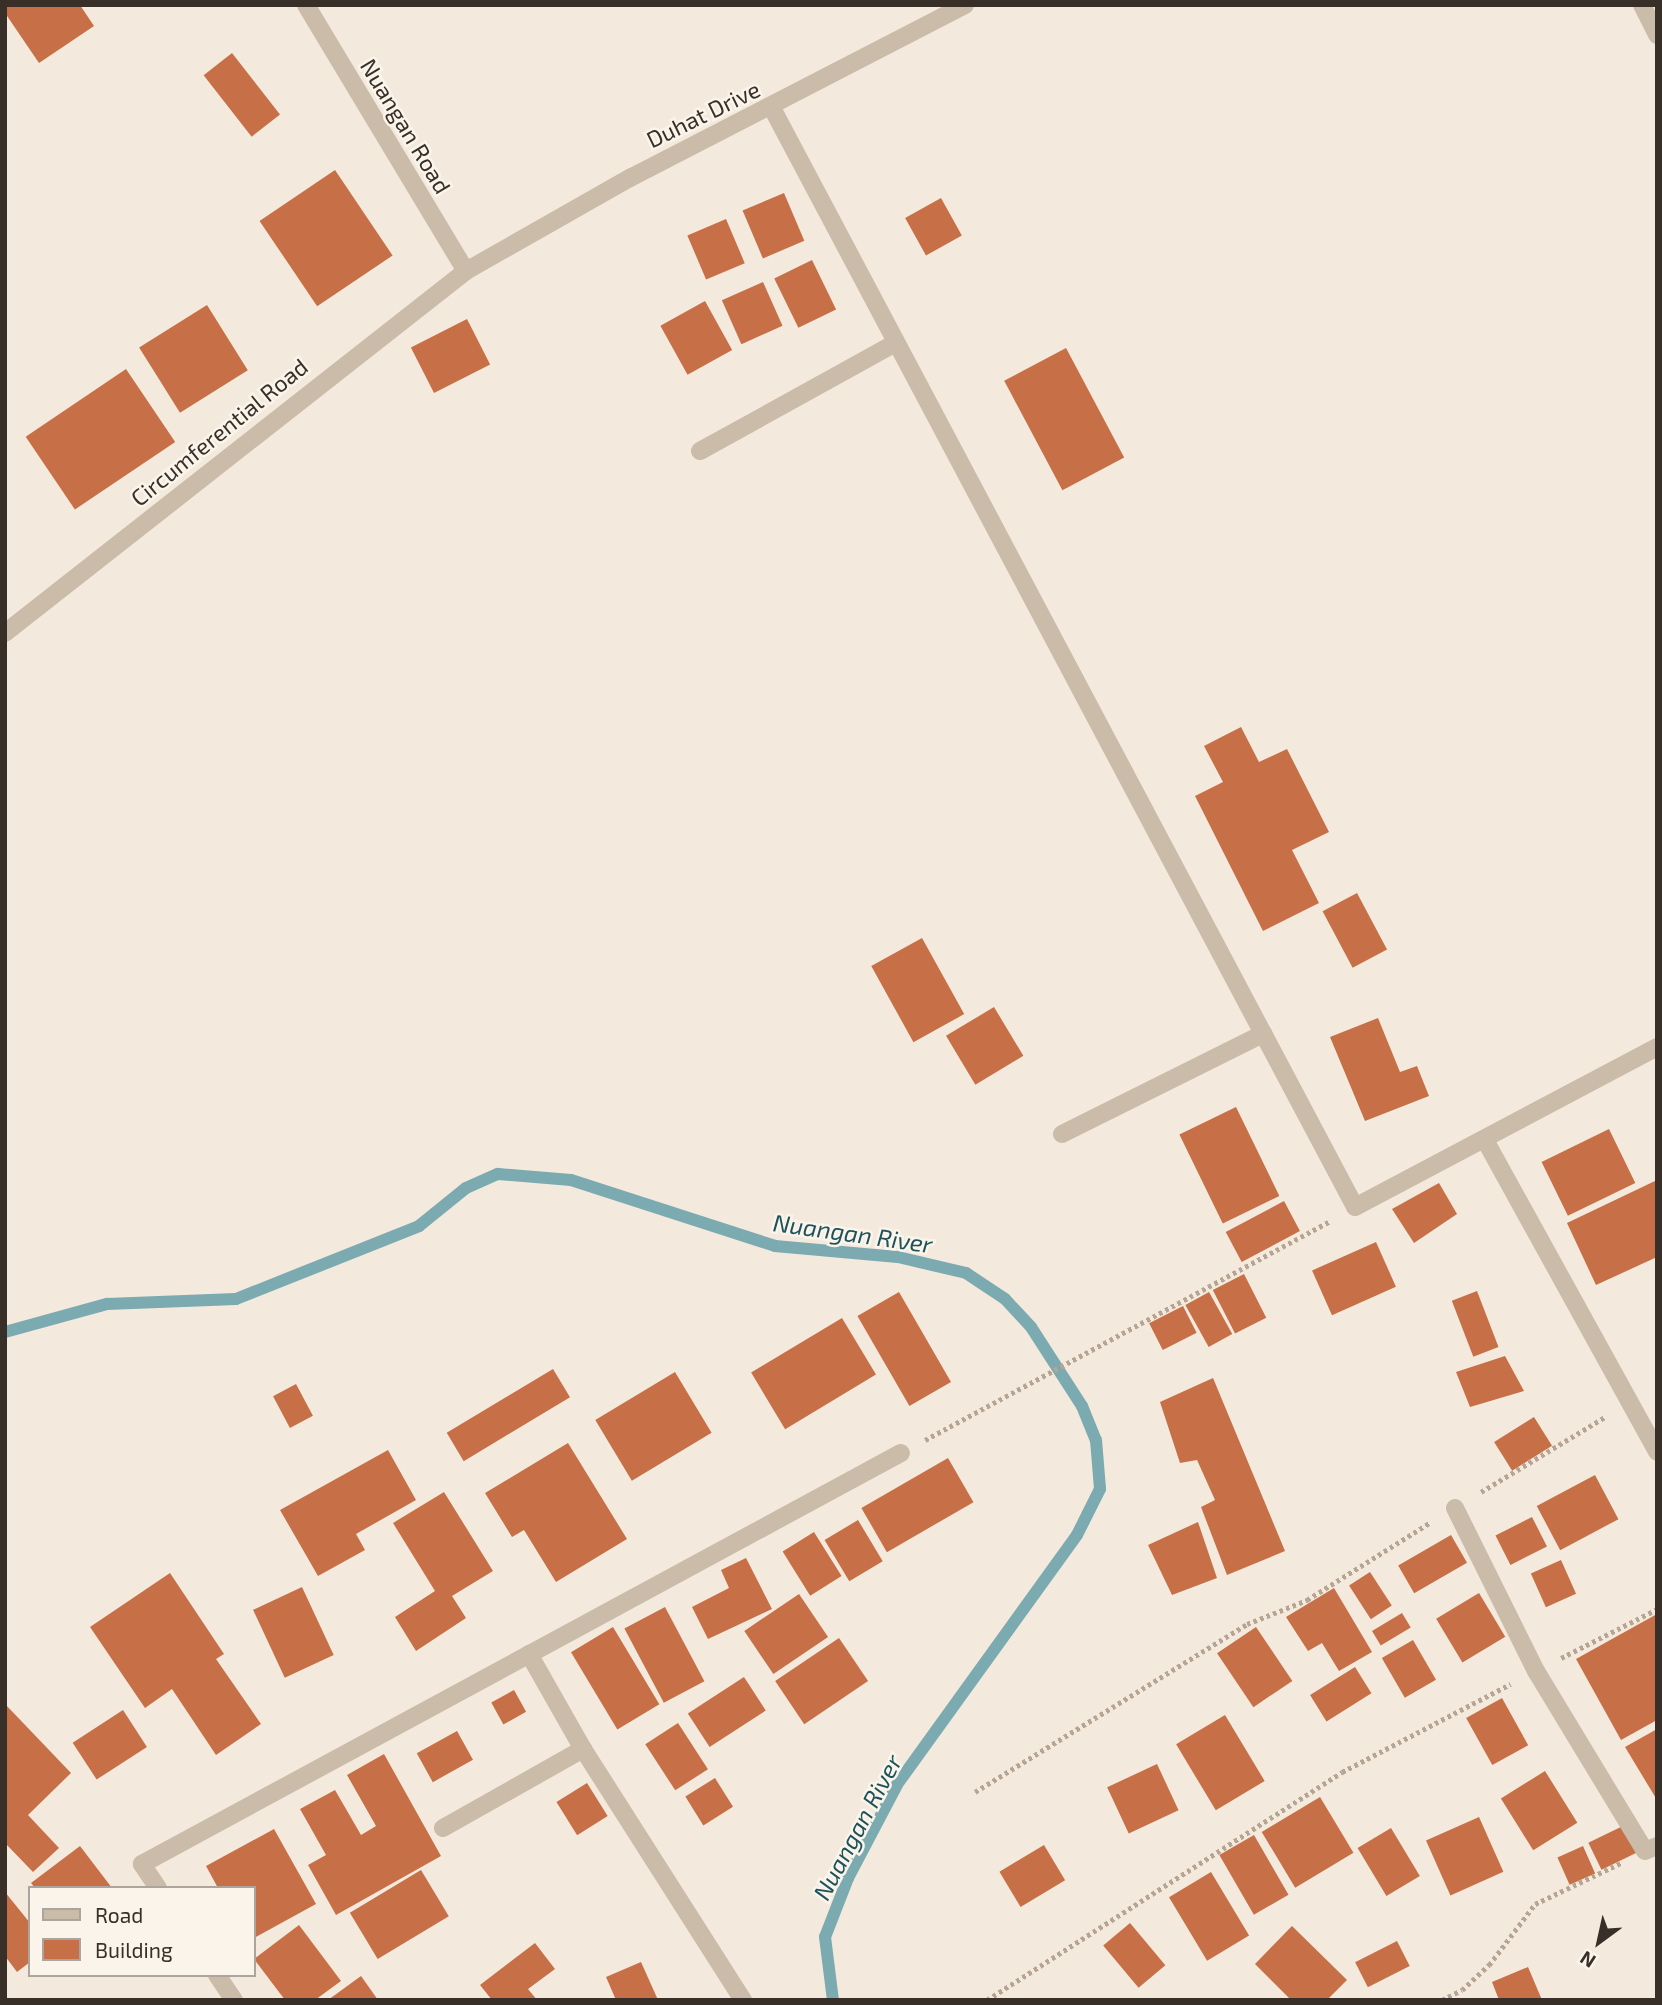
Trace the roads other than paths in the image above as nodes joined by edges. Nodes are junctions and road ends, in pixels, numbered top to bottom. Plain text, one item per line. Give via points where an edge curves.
1 (306, 5) edge
2 (965, 5) edge
3 (1642, 5) edge
4 (1657, 35) edge
5 (772, 108) junction
6 (466, 271) junction
7 (896, 343) junction
8 (700, 451) dead end
9 (5, 633) edge
10 (1263, 1034) junction
11 (1657, 1047) edge
12 (1062, 1134) dead end
13 (1485, 1140) junction
14 (901, 1452) road end
15 (1657, 1452) edge
16 (1455, 1508) road end
17 (529, 1654) junction
18 (583, 1749) junction
19 (443, 1828) dead end
20 (1651, 1849) edge
21 (157, 1886) edge
22 (218, 1977) edge
23 (234, 2000) edge
24 (743, 2000) edge

1 - 6 street, Nuangan Road
2 - 5 street, Duhat Drive
3 - 4 street
5 - 6 street, Duhat Drive via 630,177
5 - 7 street
6 - 9 street, Circumferential Road
7 - 8 street
7 - 10 street
10 - 12 street
10 - 13 street via 1355,1207
11 - 13 street
13 - 15 street
14 - 17 street
16 - 20 street via 1536,1671
17 - 18 street
17 - 21 street via 142,1864
18 - 19 street
18 - 24 street
22 - 23 street

